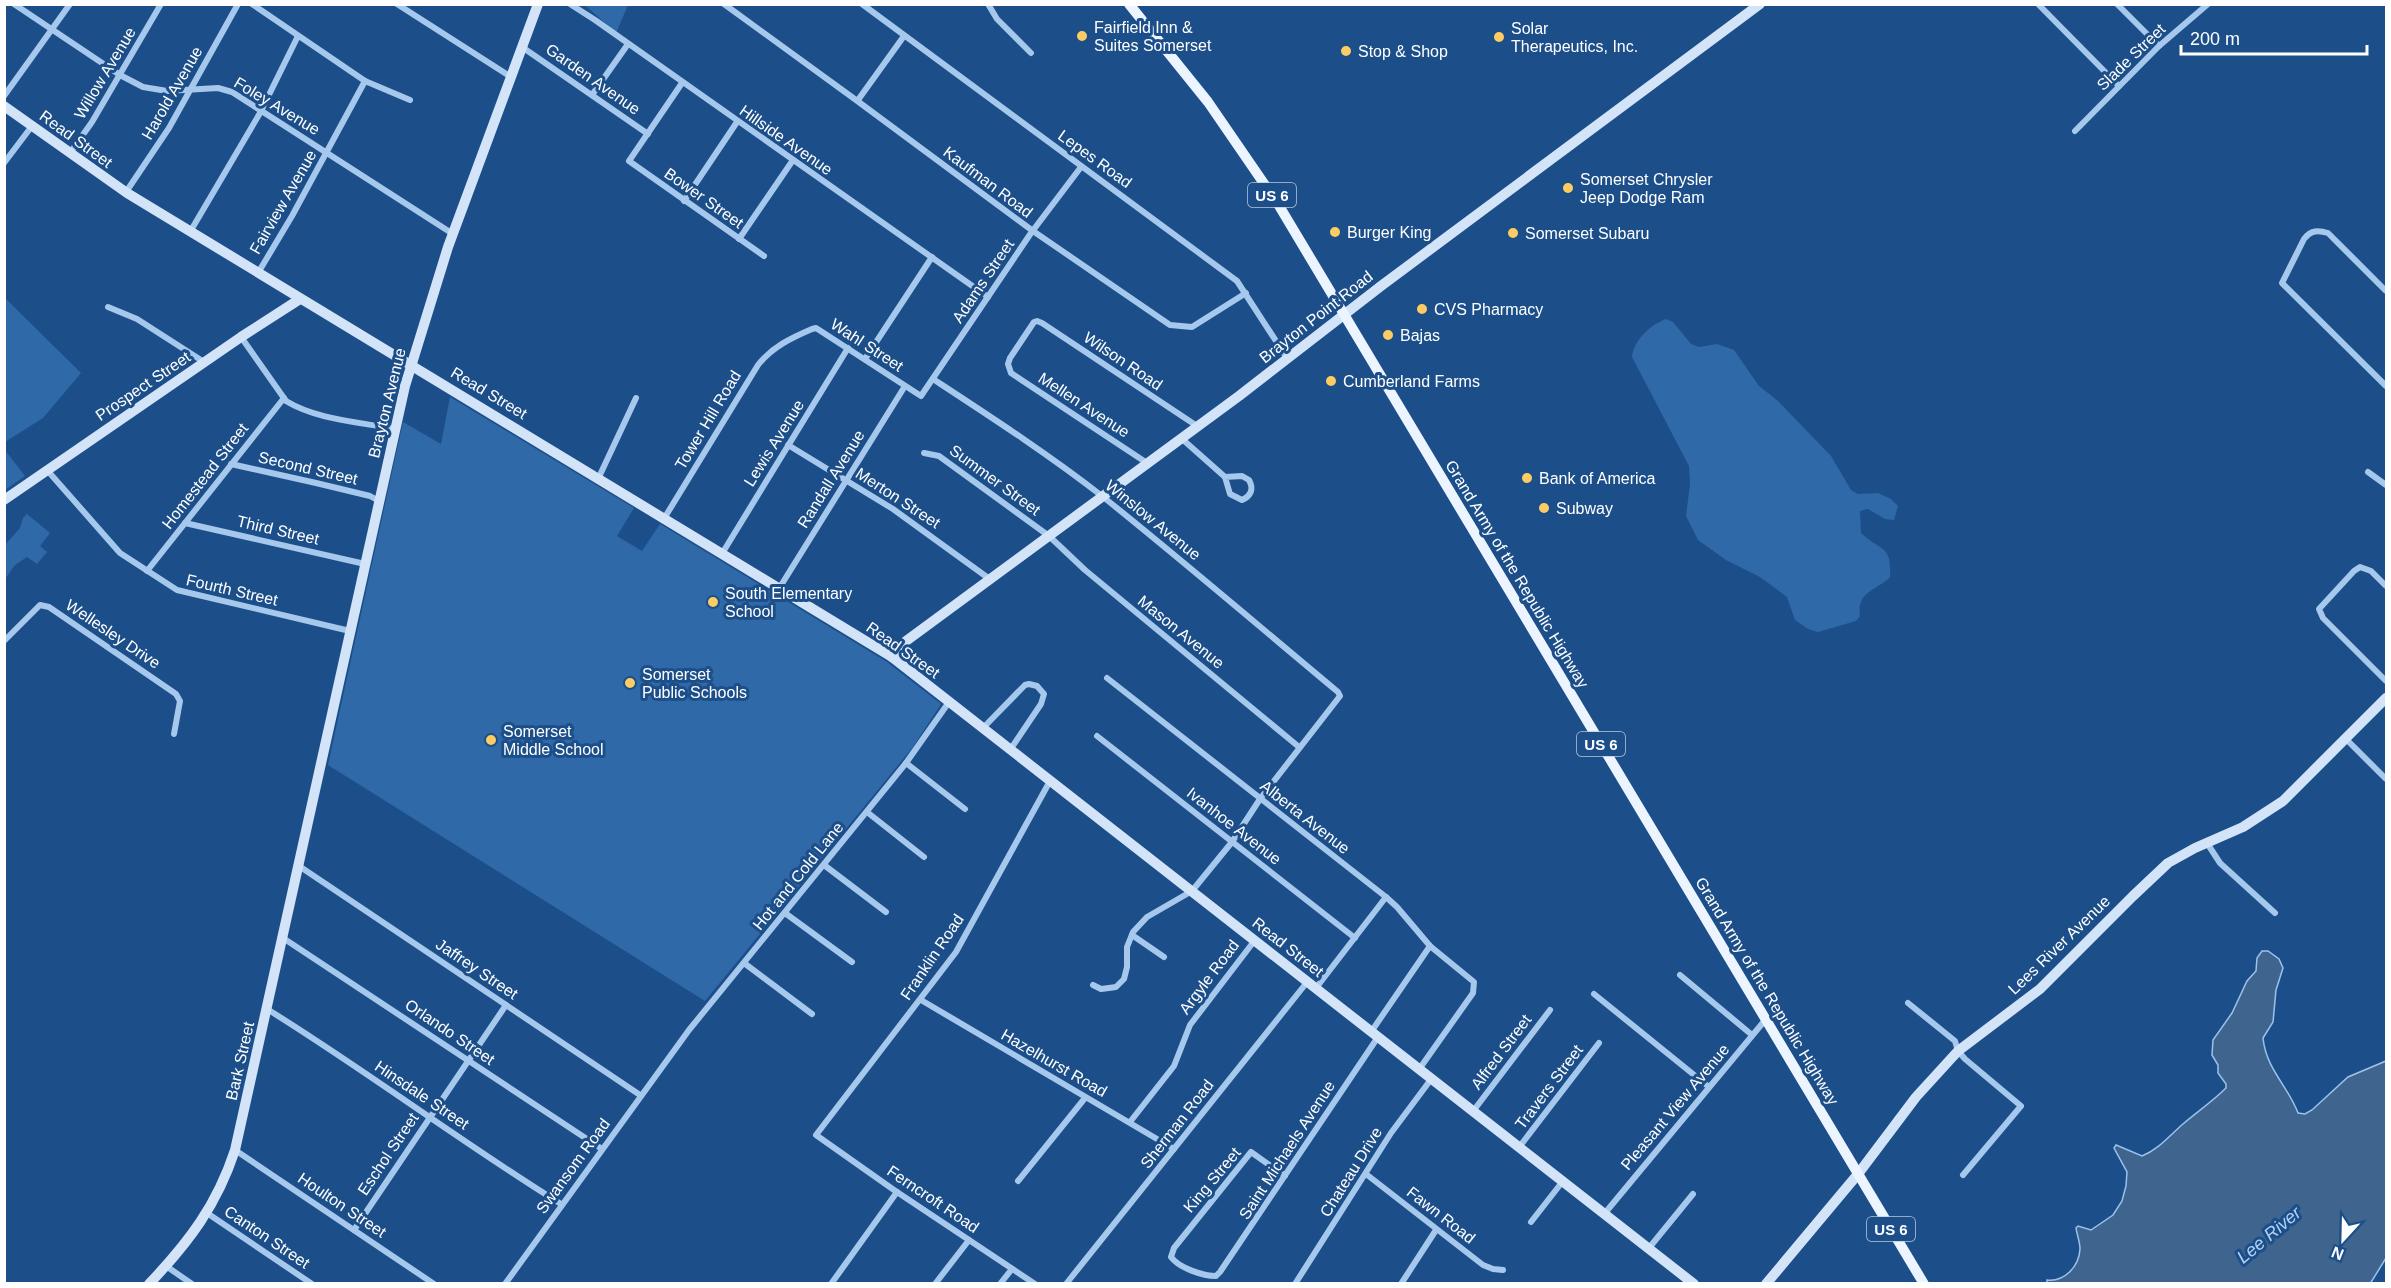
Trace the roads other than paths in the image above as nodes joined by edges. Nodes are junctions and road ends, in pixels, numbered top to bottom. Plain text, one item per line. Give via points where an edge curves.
1 (14, 4) edge
2 (70, 4) edge
3 (161, 4) edge
4 (238, 4) edge
5 (252, 4) edge
6 (397, 4) edge
7 (538, 4) edge
8 (570, 4) edge
9 (724, 4) edge
10 (862, 4) edge
11 (988, 4) edge
12 (1129, 4) edge
13 (1760, 4) edge
14 (2038, 4) edge
15 (2117, 4) edge
16 (2208, 4) edge
17 (51, 30) junction
18 (298, 36) junction
19 (904, 36) junction
20 (628, 44) junction
21 (2160, 46) junction
22 (522, 47) junction
23 (1031, 53) dead end
24 (120, 75) junction
25 (511, 77) junction
26 (365, 81) junction
27 (682, 83) junction
28 (2119, 86) junction
29 (191, 90) junction
30 (592, 95) junction
31 (4, 96) edge
32 (410, 100) dead end
33 (858, 100) junction
34 (4, 106) edge
35 (262, 110) junction
36 (738, 122) junction
37 (32, 126) junction
38 (2075, 132) dead end
39 (648, 134) junction
40 (326, 152) junction
41 (70, 153) junction
42 (793, 160) junction
43 (4, 164) edge
44 (1081, 167) junction
45 (126, 192) junction
46 (684, 201) junction
47 (1033, 231) junction
48 (190, 232) junction
49 (453, 234) junction
50 (739, 239) junction
51 (764, 256) dead end
52 (932, 257) junction
53 (258, 273) junction
54 (2386, 291) edge
55 (1246, 293) junction
56 (988, 297) junction
57 (300, 299) junction
58 (108, 307) dead end
59 (1345, 314) junction
60 (241, 337) junction
61 (782, 343) joint
62 (848, 348) junction
63 (1287, 358) junction
64 (865, 359) junction
65 (204, 362) junction
66 (411, 364) junction
67 (1009, 368) joint
68 (933, 379) junction
69 (905, 386) junction
70 (2386, 386) edge
71 (284, 398) junction
72 (636, 398) dead end
73 (1197, 426) junction
74 (395, 429) junction
75 (1181, 438) junction
76 (788, 445) junction
77 (924, 453) dead end
78 (1147, 463) junction
79 (231, 464) junction
80 (47, 470) junction
81 (2368, 472) dead end
82 (599, 477) junction
83 (1226, 477) junction
84 (845, 480) junction
85 (2386, 485) edge
86 (1101, 496) junction
87 (4, 500) edge
88 (379, 501) junction
89 (665, 517) junction
90 (185, 523) junction
91 (1049, 536) junction
92 (723, 552) junction
93 (364, 564) junction
94 (147, 571) junction
95 (991, 579) junction
96 (2386, 586) edge
97 (780, 587) junction
98 (350, 631) junction
99 (4, 640) edge
100 (892, 657) junction
101 (1107, 678) dead end
102 (2386, 681) edge
103 (2386, 698) edge
104 (949, 702) junction
105 (983, 729) junction
106 (174, 734) dead end
107 (1097, 736) dead end
108 (2345, 738) junction
109 (1299, 747) junction
110 (1010, 750) junction
111 (906, 763) junction
112 (2386, 778) edge
113 (1050, 781) junction
114 (1260, 799) junction
115 (965, 809) dead end
116 (867, 812) junction
117 (309, 823) joint
118 (1232, 842) junction
119 (2207, 843) junction
120 (924, 856) dead end
121 (824, 865) junction
122 (299, 866) junction
123 (1192, 891) junction
124 (1386, 897) junction
125 (886, 912) dead end
126 (785, 913) junction
127 (2276, 913) dead end
128 (1132, 935) junction
129 (283, 938) junction
130 (1355, 938) junction
131 (1255, 940) junction
132 (1430, 946) junction
133 (1164, 957) dead end
134 (852, 962) dead end
135 (744, 963) junction
136 (1680, 975) dead end
137 (1093, 985) dead end
138 (1312, 985) junction
139 (1594, 994) dead end
140 (921, 1000) junction
141 (1908, 1003) dead end
142 (506, 1005) junction
143 (267, 1009) junction
144 (1550, 1010) dead end
145 (812, 1014) dead end
146 (1766, 1019) junction
147 (1375, 1034) junction
148 (1752, 1035) junction
149 (1599, 1043) dead end
150 (1958, 1051) junction
151 (468, 1061) junction
152 (663, 1064) joint
153 (1420, 1068) junction
154 (1432, 1078) junction
155 (1708, 1087) junction
156 (640, 1095) junction
157 (1085, 1098) junction
158 (1474, 1110) junction
159 (429, 1117) junction
160 (1130, 1122) junction
161 (816, 1136) joint
162 (1520, 1146) junction
163 (602, 1149) junction
164 (1174, 1149) junction
165 (235, 1150) junction
166 (1366, 1174) junction
167 (1858, 1174) junction
168 (1963, 1175) dead end
169 (1285, 1176) junction
170 (1563, 1180) junction
171 (1018, 1181) dead end
172 (897, 1192) junction
173 (1693, 1194) dead end
174 (561, 1204) junction
175 (207, 1213) junction
176 (1605, 1213) junction
177 (1531, 1222) dead end
178 (354, 1230) junction
179 (1436, 1230) junction
180 (969, 1240) junction
181 (1649, 1248) junction
182 (166, 1266) junction
183 (1012, 1269) junction
184 (1503, 1270) dead end
185 (1216, 1276) joint
186 (1070, 1282) edge
187 (149, 1284) edge
188 (192, 1284) edge
189 (312, 1284) edge
190 (434, 1284) edge
191 (505, 1284) edge
192 (831, 1284) edge
193 (935, 1284) edge
194 (1000, 1284) edge
195 (1035, 1284) edge
196 (1295, 1284) edge
197 (1401, 1284) edge
198 (1694, 1284) edge
199 (1766, 1284) edge
200 (1924, 1284) edge

1 - 17 street, Foley Avenue
2 - 17 street
3 - 24 street, Willow Avenue
4 - 29 street, Harold Avenue
5 - 18 street
6 - 25 street
7 - 22 main road, Brayton Avenue
8 - 20 street, Hillside Avenue
9 - 33 street, Kaufman Road
10 - 19 street, Lepes Road
11 - 23 street via 997,19
12 - 59 main road, Grand Army of the Republic Highway / US 6 via 1233,137
13 - 59 main road, Brayton Point Road
14 - 28 street
15 - 21 street
16 - 21 street, Slade Street
17 - 24 street, Foley Avenue
17 - 31 street
18 - 26 street
18 - 35 street
19 - 33 street
19 - 44 street, Lepes Road
20 - 27 street, Hillside Avenue
20 - 30 street
21 - 28 street, Slade Street
22 - 25 main road, Brayton Avenue
22 - 30 street, Garden Avenue
24 - 29 street, Foley Avenue via 151,90
24 - 41 street, Willow Avenue
25 - 49 main road, Brayton Avenue
26 - 32 street
26 - 40 street, Fairview Avenue
27 - 36 street, Hillside Avenue
27 - 39 street
28 - 38 street, Slade Street
29 - 35 street, Foley Avenue via 225,89
29 - 45 street, Harold Avenue
30 - 39 street, Garden Avenue
33 - 47 street, Kaufman Road
34 - 37 main road, Read Street
35 - 40 street, Foley Avenue
35 - 48 street
36 - 42 street, Hillside Avenue
36 - 46 street
37 - 41 main road, Read Street
37 - 43 street
39 - 46 street, Bower Street via 629,161
40 - 49 street, Foley Avenue
40 - 53 street, Fairview Avenue
41 - 45 main road, Read Street
42 - 50 street
42 - 52 street, Hillside Avenue
44 - 47 street, Adams Street
44 - 55 street, Lepes Road via 1219,266
45 - 48 main road, Read Street
46 - 50 street, Bower Street
47 - 55 street, Kaufman Road via 1134,302 1177,327 1192,327
47 - 56 street, Adams Street
48 - 53 main road, Read Street
49 - 66 main road, Brayton Avenue
50 - 51 street, Bower Street
52 - 56 street, Hillside Avenue
52 - 64 street
53 - 57 main road, Read Street
54 - 70 street via 2328,233 2319,231 2304,239 2282,284
55 - 63 street, Lepes Road
56 - 68 street, Adams Street
57 - 60 main road, Prospect Street
57 - 66 main road, Read Street
58 - 65 street via 137,319
59 - 63 main road, Brayton Point Road
59 - 146 main road, Grand Army of the Republic Highway / US 6
60 - 65 main road, Prospect Street
60 - 71 street
61 - 62 street, Wahl Street via 816,328
61 - 89 street, Tower Hill Road via 758,365
62 - 64 street, Wahl Street
62 - 76 street, Lewis Avenue
63 - 73 main road, Brayton Point Road
64 - 69 street, Wahl Street
65 - 80 main road, Prospect Street
66 - 74 main road, Brayton Avenue
66 - 82 main road, Read Street
67 - 73 street, Wilson Road via 1011,358 1037,321
67 - 78 street, Mellen Avenue via 1018,378
68 - 69 street, Adams Street via 921,396
68 - 86 street, Winslow Avenue
69 - 84 street, Randall Avenue
71 - 74 street via 309,412
71 - 79 street, Homestead Street
72 - 82 street
73 - 75 main road, Brayton Point Road
74 - 88 main road, Brayton Avenue
75 - 78 main road, Brayton Point Road
75 - 83 street
76 - 84 street, Merton Street
76 - 92 street, Lewis Avenue
77 - 91 street, Summer Street via 939,456
78 - 86 main road, Brayton Point Road
79 - 88 street, Second Street
79 - 90 street, Homestead Street
80 - 87 main road, Prospect Street
80 - 94 street, Fourth Street via 120,553
81 - 85 street
82 - 89 main road, Read Street
83 - 83 street via 1234,498 1250,496 1249,480 1242,476
84 - 95 street, Merton Street
84 - 97 street, Randall Avenue
86 - 91 main road, Brayton Point Road
86 - 109 street, Winslow Avenue via 1338,692 1339,700
88 - 93 main road, Brayton Avenue
89 - 92 main road, Read Street
90 - 93 street, Third Street
90 - 94 street, Homestead Street
91 - 95 main road, Brayton Point Road
91 - 109 street, Mason Avenue via 1084,570
92 - 97 main road, Read Street
93 - 98 main road, Brayton Avenue
94 - 98 street, Fourth Street via 183,594
95 - 100 main road, Brayton Point Road via 902,644
96 - 102 street via 2371,571 2360,567 2319,609 2323,618
97 - 100 main road, Read Street
98 - 117 main road, Brayton Avenue
99 - 106 street, Wellesley Drive via 40,605 49,607 176,694 180,701
100 - 104 main road, Read Street
101 - 114 street, Alberta Avenue
103 - 108 main road, Lees River Avenue
104 - 105 main road, Read Street
104 - 111 street, Hot and Cold Lane
105 - 110 main road, Read Street
105 - 110 street via 1025,685 1037,686 1044,694 1041,704
107 - 118 street, Ivanhoe Avenue
108 - 112 street
108 - 119 main road, Lees River Avenue via 2273,809
109 - 114 street
110 - 113 main road, Read Street
111 - 115 street
111 - 116 street, Hot and Cold Lane
113 - 123 main road, Read Street
113 - 140 street, Franklin Road via 960,946
114 - 118 street
114 - 124 street, Alberta Avenue
116 - 120 street
116 - 121 street, Hot and Cold Lane
117 - 122 main road, Bark Street
118 - 123 street
118 - 130 street, Ivanhoe Avenue
119 - 127 street via 2220,863
119 - 150 main road, Lees River Avenue via 2157,872 2040,989
121 - 125 street
121 - 126 street, Hot and Cold Lane
122 - 129 main road, Bark Street
122 - 142 street, Jaffrey Street
123 - 128 street via 1147,917
123 - 131 main road, Read Street
124 - 130 street, Sherman Road
124 - 132 street, Alberta Avenue
126 - 134 street
126 - 135 street, Hot and Cold Lane
128 - 133 street
128 - 137 street via 1124,979 1116,987
129 - 143 main road, Bark Street
129 - 151 street, Orlando Street
130 - 138 street, Sherman Road
131 - 138 main road, Read Street
131 - 160 street, Argyle Road via 1190,1025 1174,1066
132 - 147 street, Saint Michaels Avenue
132 - 153 street, Alberta Avenue via 1475,987
135 - 145 street
135 - 152 street, Hot and Cold Lane
136 - 148 street
138 - 147 main road, Read Street
138 - 164 street, Sherman Road
139 - 155 street
140 - 157 street, Hazelhurst Road
140 - 161 street, Franklin Road
141 - 150 street via 1955,1041
142 - 151 street, Eschol Street
142 - 156 street, Jaffrey Street
143 - 159 street, Hinsdale Street
143 - 165 main road, Bark Street
144 - 158 street, Alfred Street
146 - 148 street, Pleasant View Avenue
146 - 167 main road, Grand Army of the Republic Highway / US 6
147 - 153 main road, Read Street
147 - 169 street, Saint Michaels Avenue
148 - 155 street, Pleasant View Avenue
149 - 162 street, Travers Street
150 - 167 main road, Lees River Avenue via 1916,1097
150 - 168 street via 2020,1106
151 - 159 street, Eschol Street
151 - 163 street, Orlando Street
152 - 156 street, Swansom Road
153 - 154 main road, Read Street
154 - 158 main road, Read Street
154 - 166 street, Chateau Drive via 1391,1132
155 - 176 street, Pleasant View Avenue
156 - 163 street, Swansom Road
157 - 160 street, Hazelhurst Road
157 - 171 street
158 - 162 main road, Read Street
159 - 174 street, Hinsdale Street
159 - 178 street, Eschol Street
160 - 164 street, Hazelhurst Road
161 - 172 street, Ferncroft Road
162 - 170 main road, Read Street
163 - 174 street, Swansom Road
164 - 186 street, Sherman Road
165 - 175 main road, Bark Street
165 - 178 street, Houlton Street
166 - 179 street, Fawn Road
166 - 196 street, Chateau Drive
167 - 199 main road, Lees River Avenue
167 - 200 main road, US 6
169 - 185 street, Saint Michaels Avenue
169 - 185 street, King Street via 1251,1152 1174,1248 1170,1257 1179,1265
170 - 176 main road, Read Street
170 - 177 street
172 - 180 street, Ferncroft Road
172 - 192 street
173 - 181 street
174 - 191 street, Swansom Road
175 - 182 main road, Bark Street
175 - 189 street, Canton Street
176 - 181 main road, Read Street
178 - 190 street, Houlton Street
179 - 184 street, Fawn Road via 1483,1265
179 - 197 street
180 - 183 street, Ferncroft Road
180 - 193 street
181 - 198 main road, Read Street
182 - 187 main road, Bark Street
182 - 188 street
183 - 194 street
183 - 195 street, Ferncroft Road

